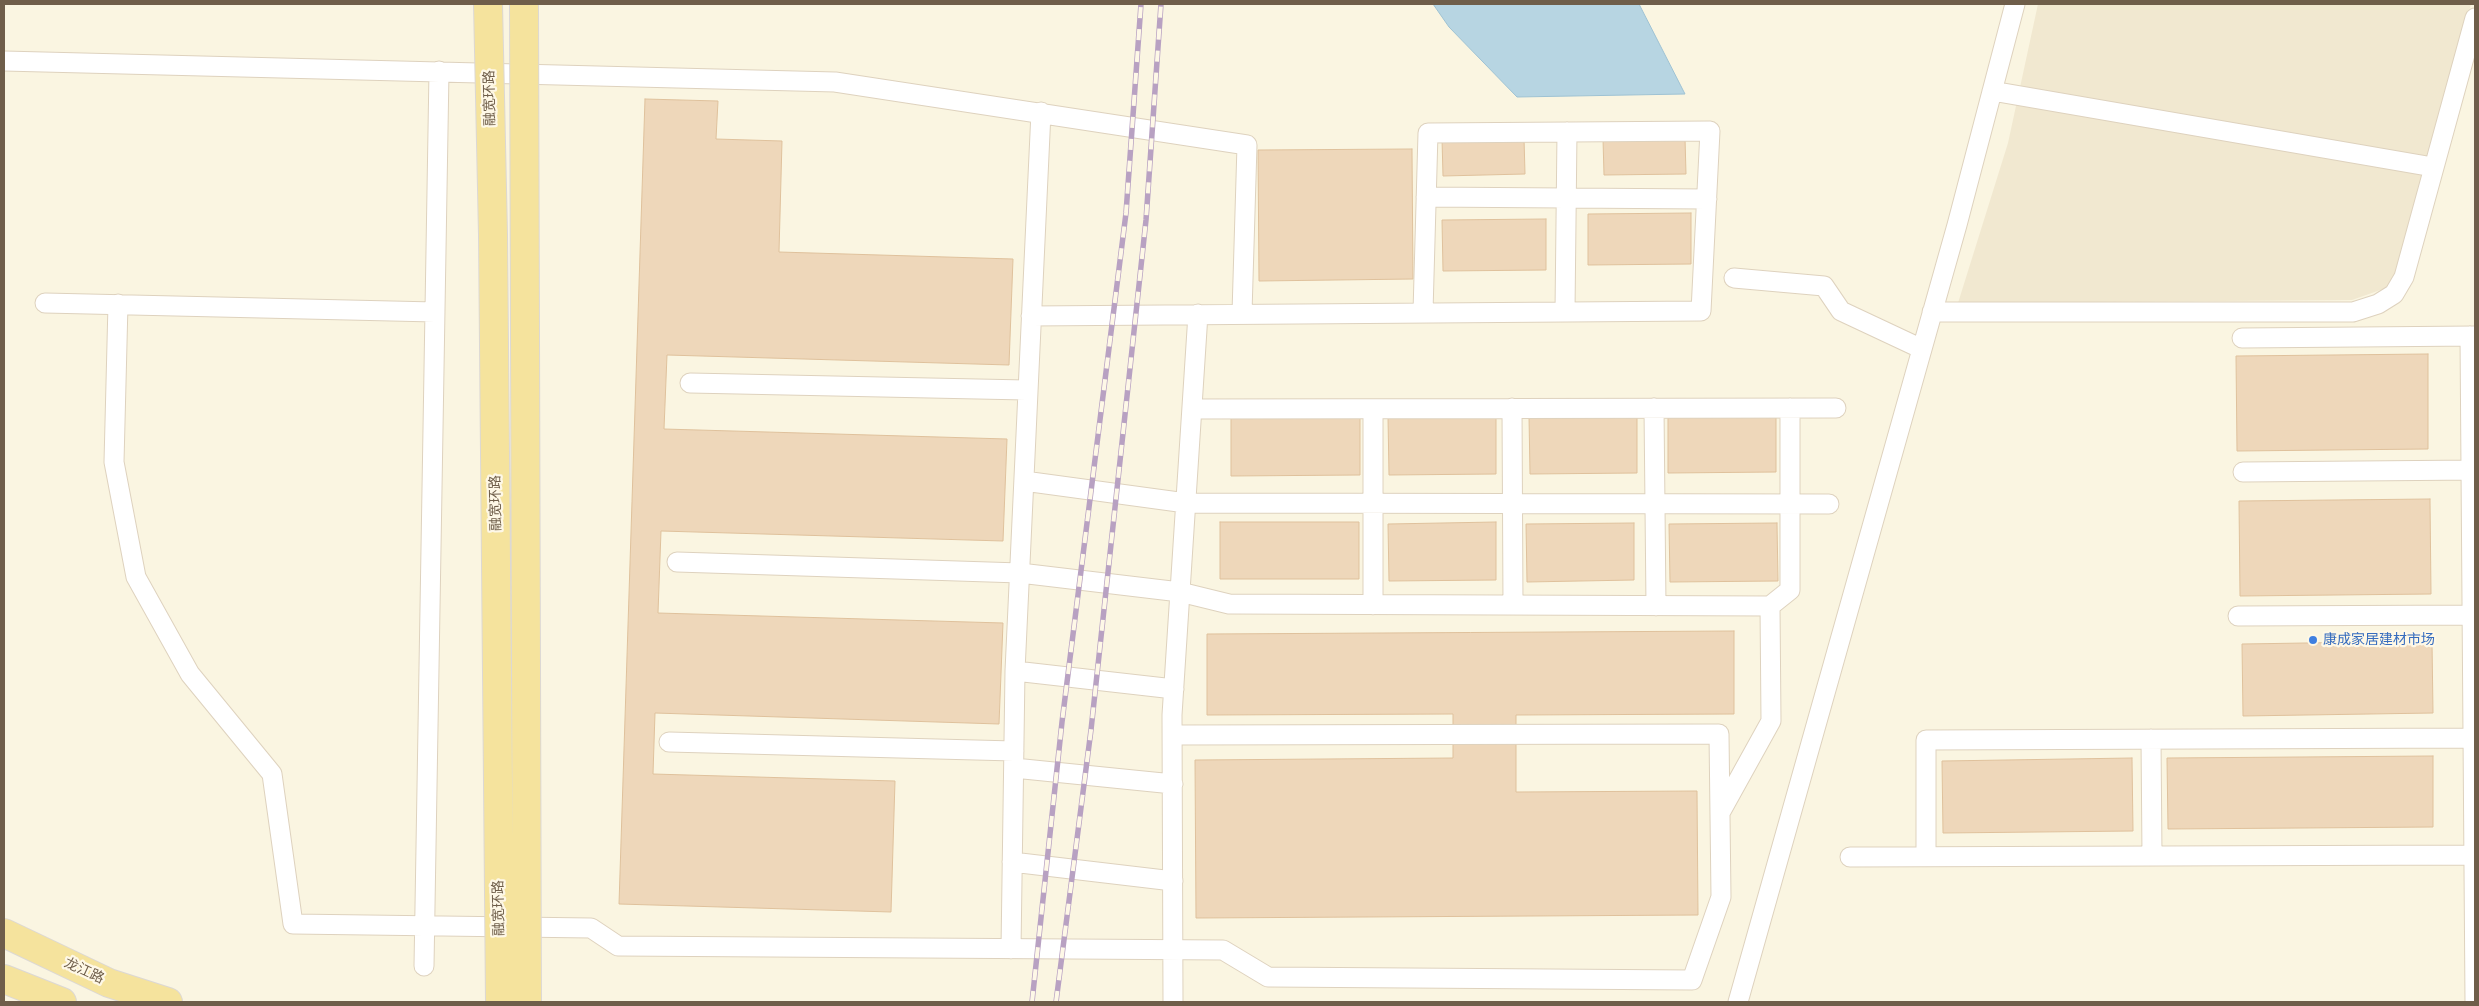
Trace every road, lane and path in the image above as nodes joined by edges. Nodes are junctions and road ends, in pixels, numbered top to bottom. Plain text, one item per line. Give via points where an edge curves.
1 (488, 4) edge
2 (524, 4) edge
3 (2015, 4) edge
4 (2475, 18) edge
5 (4, 61) edge
6 (439, 71) junction
7 (1992, 90) junction
8 (1041, 112) junction
9 (1567, 132) junction
10 (2433, 167) junction
11 (1426, 196) junction
12 (1566, 198) junction
13 (1706, 199) junction
14 (1734, 278) dead end
15 (46, 303) dead end
16 (118, 304) junction
17 (1565, 311) junction
18 (435, 312) junction
19 (1423, 312) junction
20 (1932, 312) junction
21 (1242, 313) junction
22 (1198, 314) junction
23 (1031, 316) junction
24 (2473, 336) edge
25 (2242, 338) dead end
26 (1922, 349) junction
27 (690, 383) dead end
28 (1026, 390) junction
29 (1512, 408) junction
30 (1654, 408) junction
31 (1790, 408) junction
32 (1836, 408) dead end
33 (1192, 409) junction
34 (1373, 409) junction
35 (2473, 470) edge
36 (2243, 472) dead end
37 (1024, 481) junction
38 (1186, 503) junction
39 (1373, 503) junction
40 (1512, 503) junction
41 (1655, 504) junction
42 (1790, 504) junction
43 (1829, 504) dead end
44 (677, 562) dead end
45 (1020, 573) junction
46 (1180, 592) junction
47 (1373, 605) junction
48 (1513, 605) junction
49 (1656, 606) junction
50 (1770, 606) junction
51 (2474, 615) edge
52 (2238, 616) dead end
53 (1015, 672) junction
54 (1174, 689) junction
55 (1173, 736) junction
56 (2474, 738) edge
57 (2151, 739) junction
58 (669, 742) dead end
59 (1014, 759) junction
60 (1173, 784) junction
61 (1720, 814) junction
62 (2474, 855) edge
63 (2152, 856) junction
64 (1850, 857) dead end
65 (1926, 857) junction
66 (1012, 862) junction
67 (1173, 881) junction
68 (424, 925) junction
69 (4, 933) edge
70 (1011, 949) junction
71 (1173, 950) junction
72 (424, 966) dead end
73 (4, 979) edge
74 (62, 1002) edge
75 (168, 1002) edge
76 (500, 1002) edge
77 (527, 1002) edge
78 (1173, 1002) edge
79 (1738, 1002) edge
80 (2475, 1002) edge

1 - 76 main road, 融宽环路, bridge
2 - 77 main road, 融宽环路, bridge
3 - 7 street
4 - 10 street
5 - 6 street
6 - 8 street via 835,82
6 - 18 street
7 - 10 street
7 - 20 street
8 - 21 street via 1247,145
8 - 23 street
9 - 11 street via 1428,132
9 - 12 street
9 - 13 street via 1710,131
10 - 20 street via 2404,277 2394,294 2378,304 2353,312
11 - 12 street
11 - 19 street
12 - 13 street
12 - 17 street
13 - 17 street via 1701,311
14 - 26 street via 1824,286 1841,311
15 - 16 street
16 - 18 street
16 - 68 street via 114,462 136,577 190,674 272,774 293,924
17 - 19 street
18 - 68 street
19 - 21 street
20 - 26 street
21 - 22 street
22 - 23 street
22 - 33 street
23 - 28 street
24 - 25 street
24 - 35 street
26 - 79 street
27 - 28 street
28 - 37 street
29 - 30 street
29 - 34 street
29 - 40 street
30 - 31 street
30 - 41 street
31 - 32 street
31 - 42 street
33 - 34 street
33 - 38 street
34 - 39 street
35 - 36 street
35 - 51 street
37 - 38 street
37 - 45 street
38 - 39 street
38 - 46 street
39 - 40 street
39 - 47 street
40 - 41 street
40 - 48 street
41 - 42 street
41 - 49 street
42 - 43 street
42 - 50 street via 1790,590
44 - 45 street
45 - 46 street
45 - 53 street
46 - 47 street via 1229,604
46 - 54 street
47 - 48 street
48 - 49 street
49 - 50 street
50 - 61 street via 1771,721
51 - 52 street
51 - 56 street
53 - 54 street
53 - 59 street
54 - 55 street
55 - 60 street
55 - 61 street via 1719,734
56 - 57 street
56 - 62 street
57 - 63 street
57 - 65 street via 1926,740
58 - 59 street
59 - 60 street
59 - 66 street
60 - 67 street
61 - 71 street via 1720,897 1692,980 1268,977 1223,950
62 - 63 street
62 - 80 street
63 - 65 street
64 - 65 street
66 - 67 street
66 - 70 street
67 - 71 street
68 - 70 street via 591,928 618,946
68 - 72 street
69 - 75 main road, 龙江路 via 109,983
70 - 71 street
71 - 78 street
73 - 74 main road

